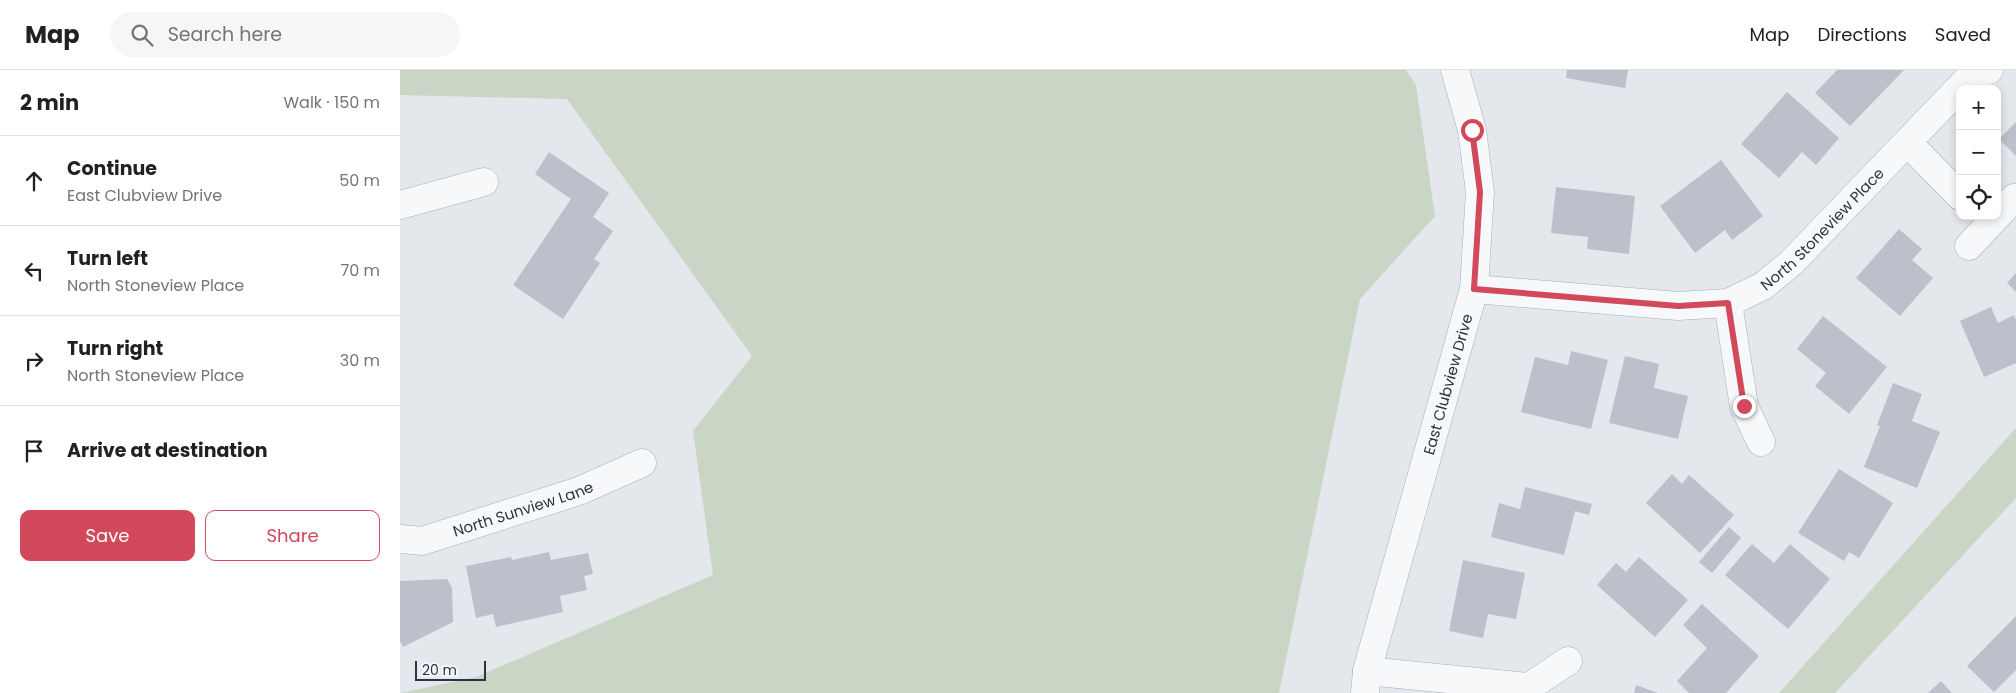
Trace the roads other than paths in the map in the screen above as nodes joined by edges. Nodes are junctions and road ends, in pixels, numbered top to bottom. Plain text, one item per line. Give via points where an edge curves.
1 (1455, 70) edge
2 (1989, 70) edge
3 (1908, 143) junction
4 (484, 182) dead end
5 (1956, 192) edge
6 (400, 205) edge
7 (1990, 220) edge
8 (1969, 246) dead end
9 (1474, 289) junction
10 (1728, 303) junction
11 (1762, 442) dead end
12 (642, 463) dead end
13 (400, 539) edge
14 (1568, 661) dead end
15 (1366, 682) edge

1 - 9 street, East Clubview Drive via 1472,130 1480,192
2 - 3 street, North Stoneview Place via 1966,82
3 - 5 street
3 - 10 street, North Stoneview Place via 1791,263 1763,286
4 - 6 street
7 - 8 street
9 - 10 street, North Stoneview Place via 1678,306
9 - 15 street, East Clubview Drive
10 - 11 street via 1744,406
12 - 13 street, North Sunview Lane via 578,490 422,541
14 - 15 street via 1528,687

